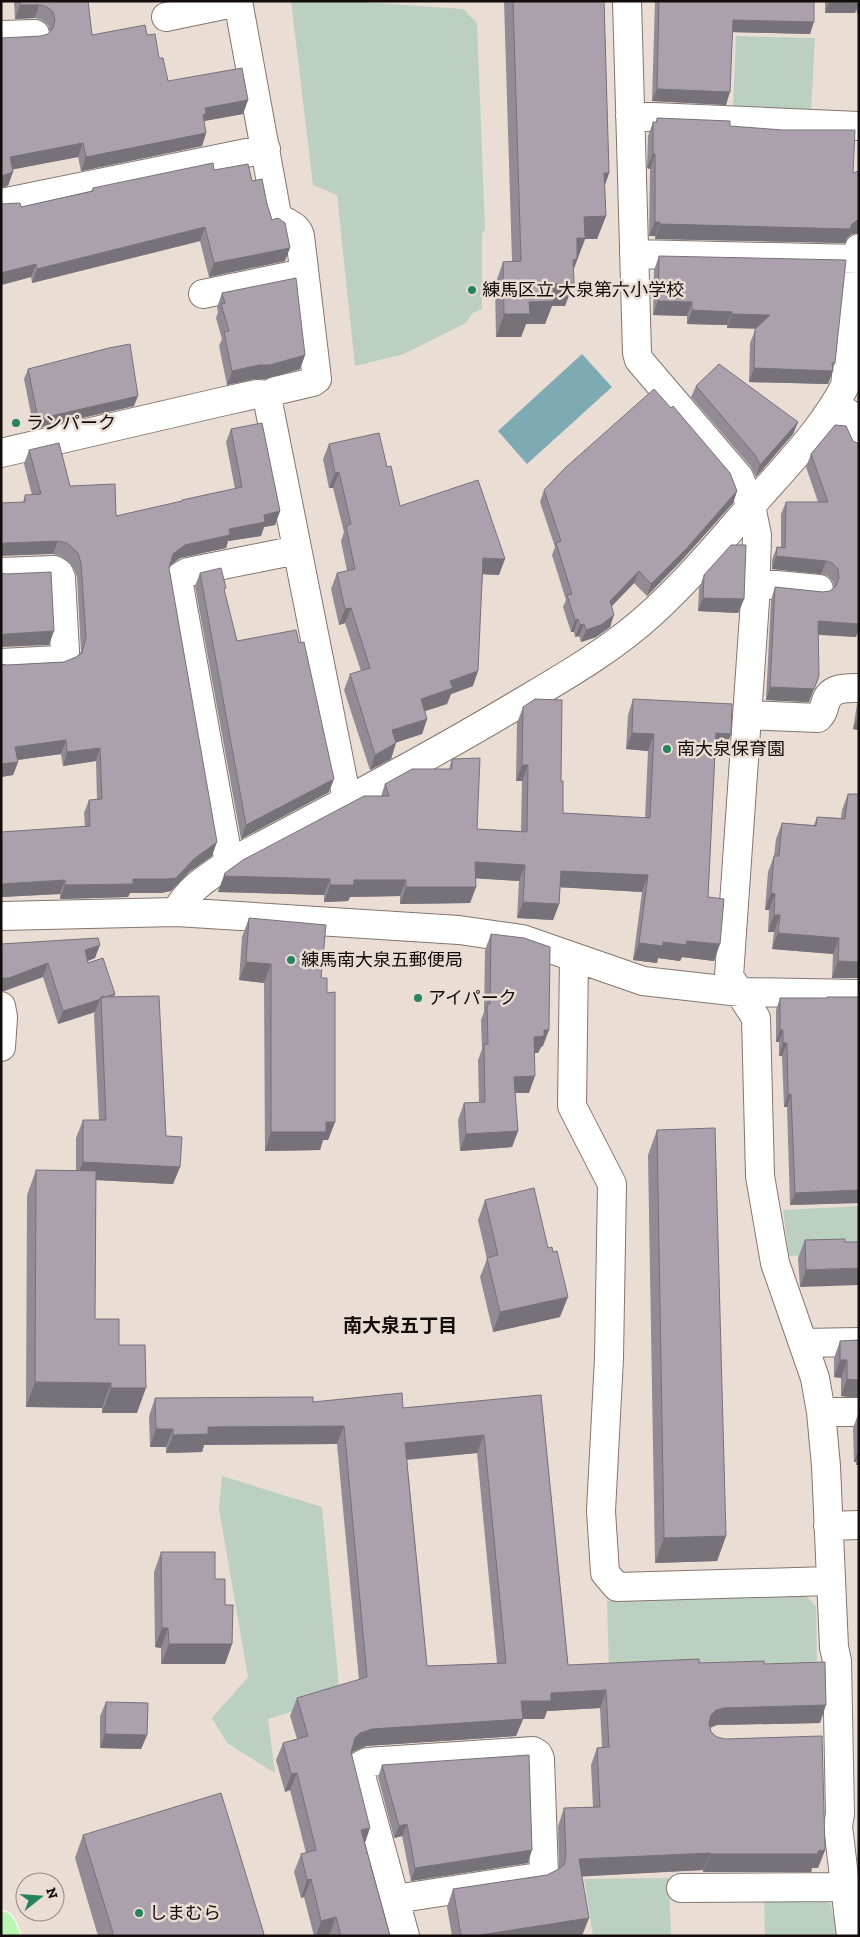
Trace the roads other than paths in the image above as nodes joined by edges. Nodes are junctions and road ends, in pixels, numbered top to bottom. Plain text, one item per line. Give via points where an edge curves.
1 (627, 1) edge
2 (238, 2) edge
3 (166, 17) dead end
4 (35, 34) edge
5 (1, 35) edge
6 (630, 116) junction
7 (859, 126) edge
8 (266, 149) junction
9 (1, 203) edge
10 (634, 254) junction
11 (858, 255) edge
12 (304, 274) junction
13 (203, 294) dead end
14 (846, 393) edge
15 (270, 395) junction
16 (859, 442) edge
17 (1, 453) edge
18 (751, 506) junction
19 (297, 550) junction
20 (1, 572) edge
21 (756, 583) junction
22 (819, 589) dead end
23 (1, 663) edge
24 (859, 688) edge
25 (747, 715) junction
26 (347, 800) junction
27 (229, 863) junction
28 (176, 912) junction
29 (1, 916) edge
30 (574, 958) junction
31 (740, 992) junction
32 (859, 994) edge
33 (1, 1006) edge
34 (1, 1047) edge
35 (859, 1342) edge
36 (803, 1343) junction
37 (821, 1412) junction
38 (859, 1412) edge
39 (859, 1525) edge
40 (828, 1526) junction
41 (830, 1582) junction
42 (850, 1861) edge
43 (844, 1887) junction
44 (681, 1888) dead end
45 (395, 1899) junction
46 (1, 1925) edge
47 (6, 1936) edge
48 (406, 1936) edge
49 (852, 1936) edge

1 - 6 street
2 - 3 street
2 - 8 street
4 - 5 street
6 - 7 street
6 - 10 street
8 - 9 street
8 - 12 street via 277,215 299,231
10 - 11 street
10 - 18 street via 639,360 739,477
11 - 14 street
12 - 13 street
12 - 15 street via 317,379 275,390
14 - 16 street
14 - 18 street
15 - 17 street via 225,400
15 - 19 street via 268,402
18 - 21 street via 757,534
18 - 26 street via 693,572 615,643 461,738
19 - 26 street
19 - 27 street via 188,572 182,576 179,585
20 - 23 street via 54,570 59,573 65,652 64,657 58,660
21 - 22 street
21 - 25 street
24 - 25 street via 833,691 818,718
25 - 31 street via 728,976
26 - 27 street
27 - 28 street via 199,883 183,898
28 - 29 street
28 - 30 street via 460,930 522,939
30 - 31 street via 642,981
30 - 41 street via 572,1106 612,1184 609,1358 600,1512 605,1573 617,1587
31 - 32 street
31 - 36 street via 756,1018 760,1176 774,1263
33 - 34 street
35 - 36 street
36 - 37 street via 815,1378
37 - 38 street
37 - 40 street
39 - 40 street
40 - 41 street
41 - 42 street via 837,1661 828,1738 840,1814 838,1826
42 - 43 street
43 - 44 street
43 - 49 street
45 - 45 street via 544,1874 538,1754 532,1750 361,1765 360,1772
45 - 48 street
46 - 47 main road

